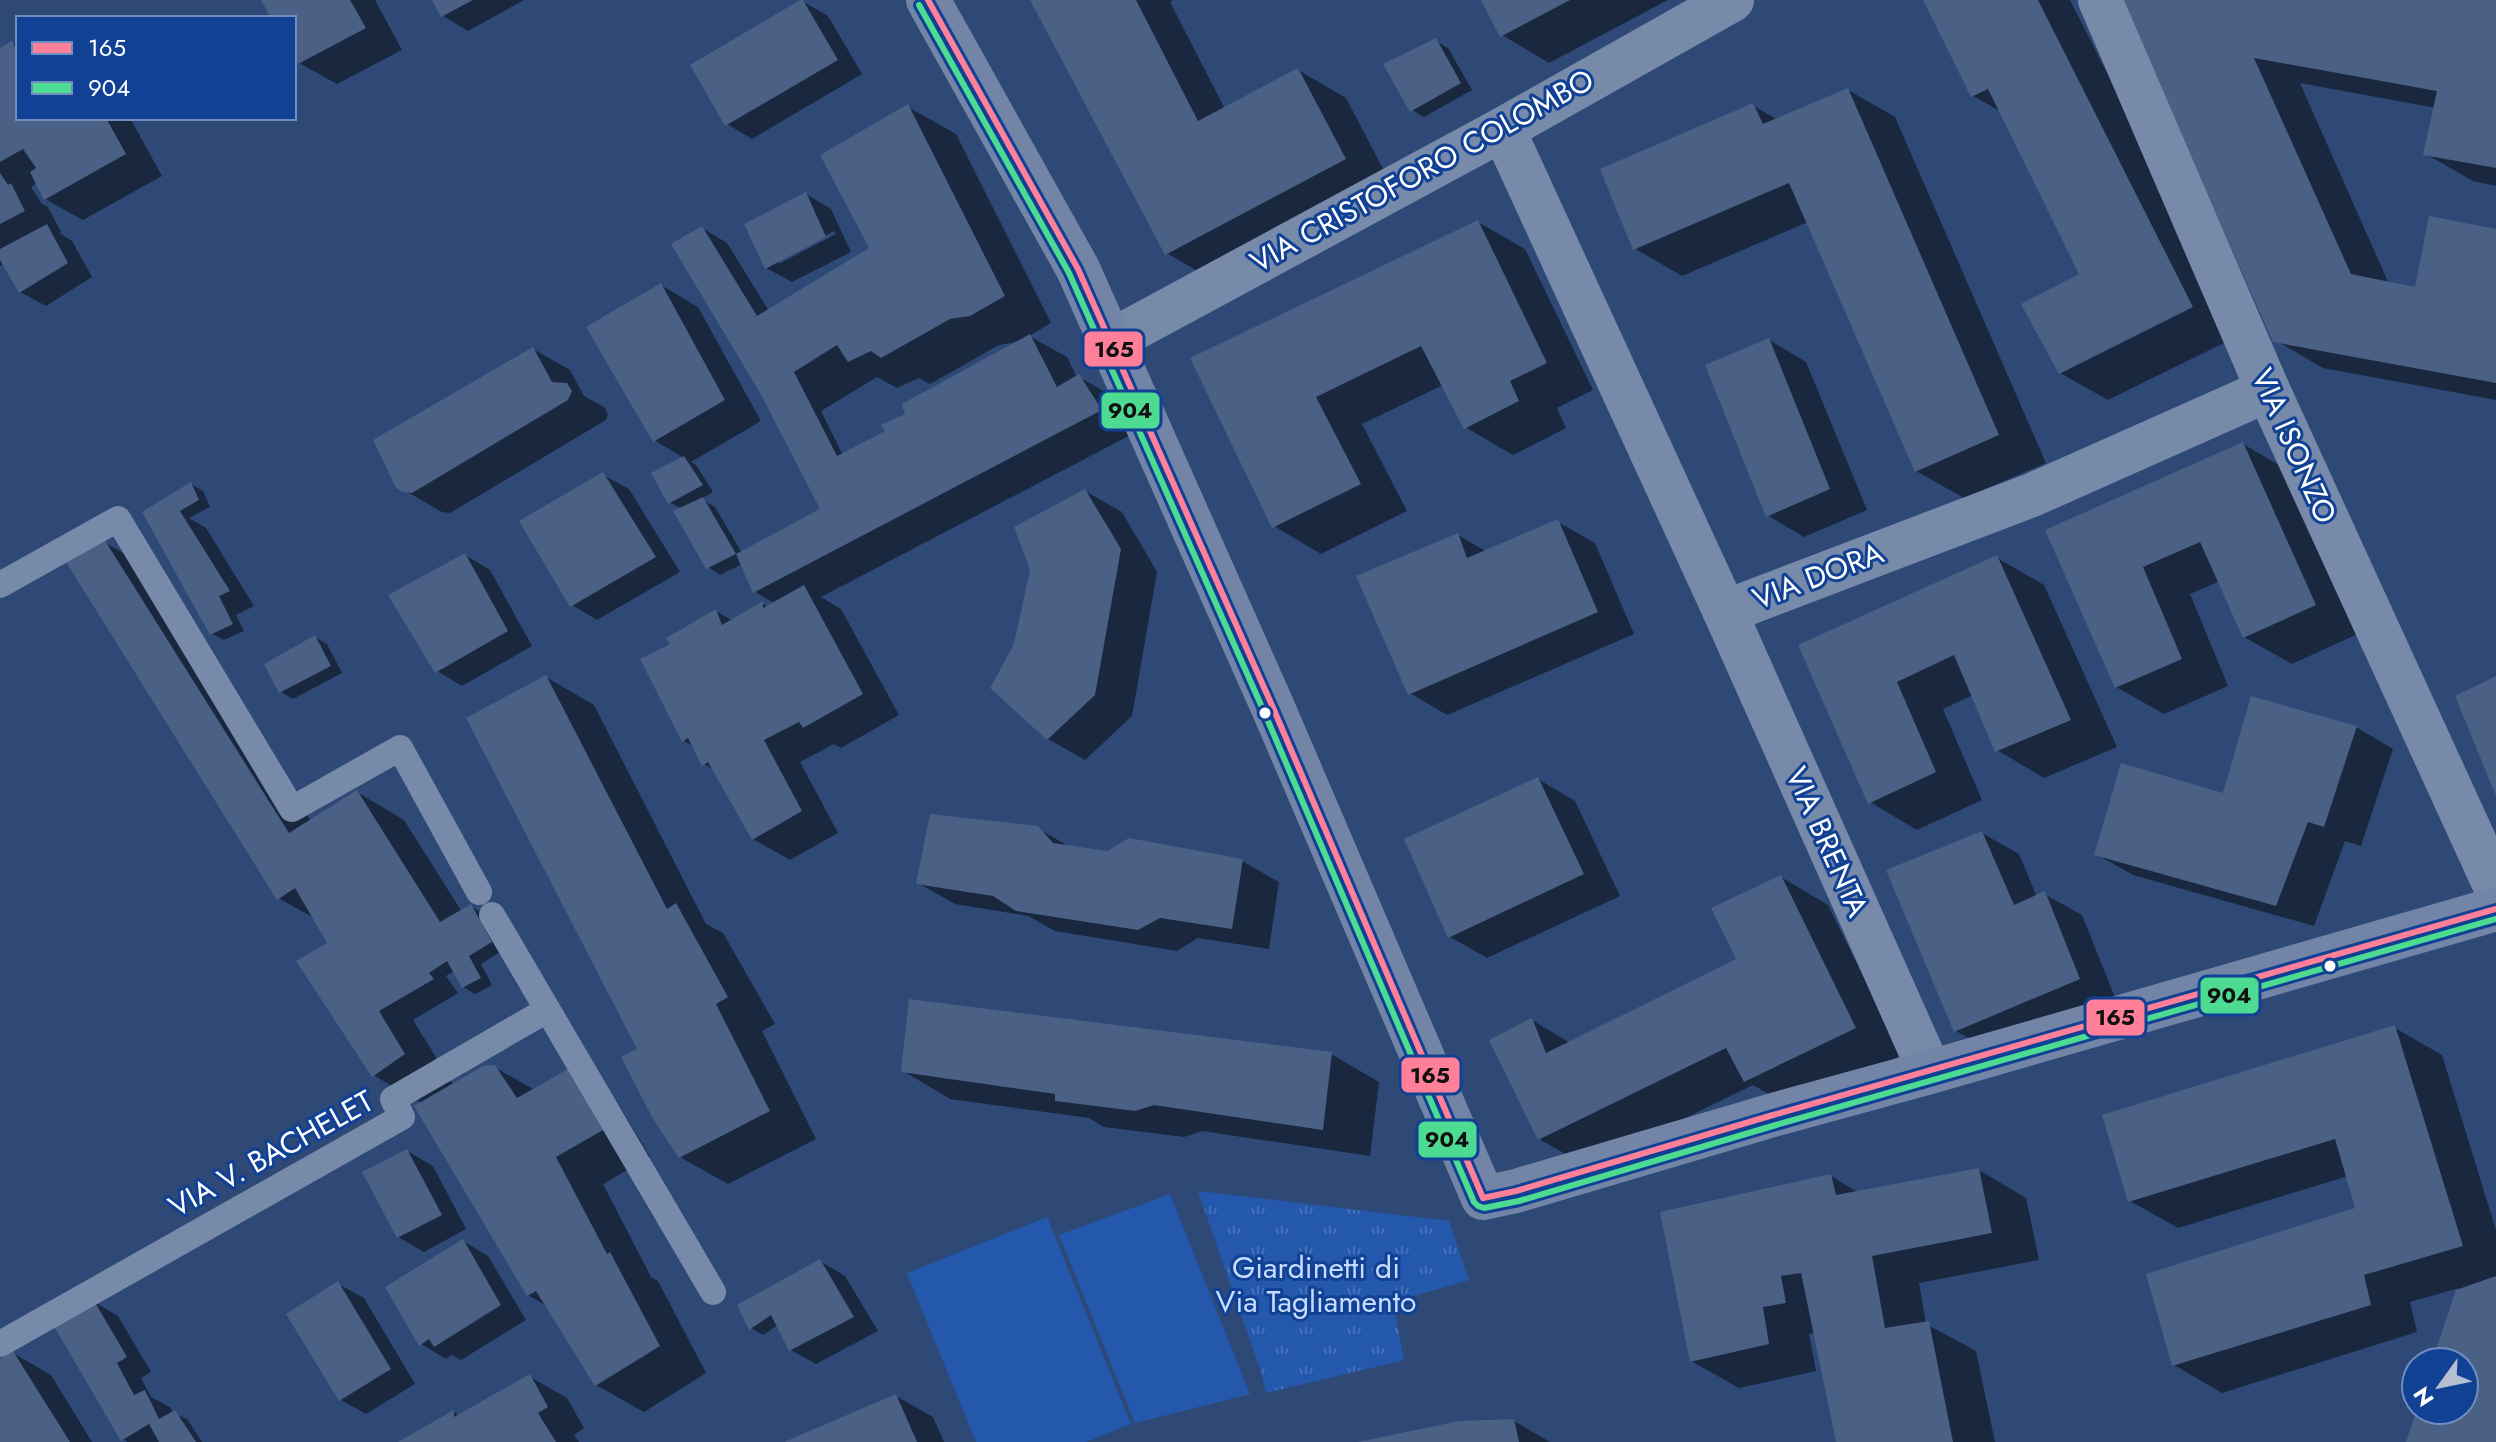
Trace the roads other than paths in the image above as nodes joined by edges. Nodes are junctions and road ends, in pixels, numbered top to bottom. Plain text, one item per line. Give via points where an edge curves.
1 (928, 0) edge
2 (1732, 0) edge
3 (2100, 0) edge
4 (1503, 129) junction
5 (1111, 341) junction
6 (2268, 390) junction
7 (0, 585) edge
8 (1725, 612) junction
9 (2496, 888) edge
10 (479, 892) dead end
11 (2496, 909) edge
12 (492, 915) dead end
13 (547, 1010) junction
14 (1930, 1072) junction
15 (713, 1292) dead end
16 (0, 1344) edge

1 - 5 main road via 1078,269
2 - 4 street, VIA CRISTOFORO COLOMBO
3 - 6 street, VIA ISONZO
4 - 5 street, VIA CRISTOFORO COLOMBO
4 - 8 street, VIA DORA
5 - 14 main road via 1483,1198
6 - 8 street, VIA DORA via 2032,495
6 - 9 street, VIA ISONZO
7 - 10 lane via 118,519 292,809 400,748
8 - 14 street, VIA BRENTA
11 - 14 main road
12 - 13 lane
13 - 15 lane
13 - 16 lane, VIA V. BACHELET via 393,1099 402,1117

